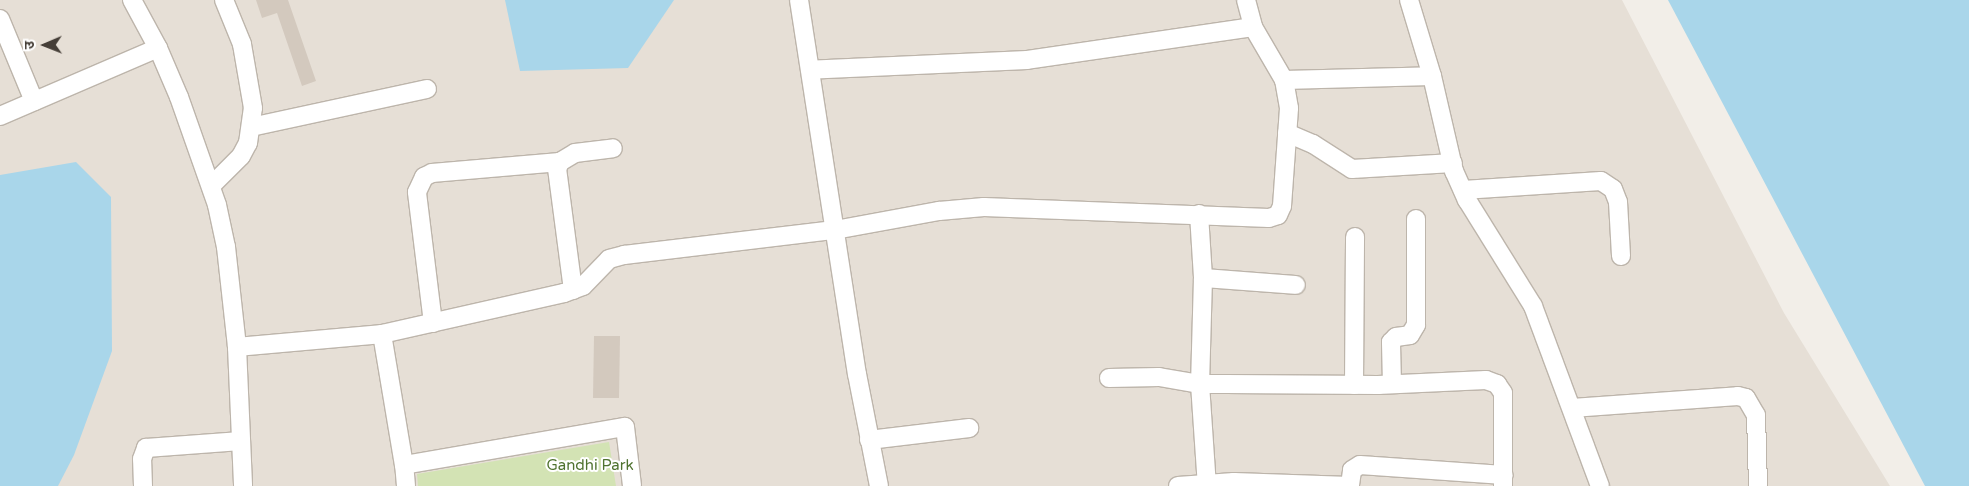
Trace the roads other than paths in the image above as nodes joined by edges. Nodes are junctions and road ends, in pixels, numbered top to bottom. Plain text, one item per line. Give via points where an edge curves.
1 (132, 0) edge
2 (224, 0) edge
3 (799, 0) edge
4 (1246, 0) edge
5 (1409, 0) edge
6 (0, 19) edge
7 (1253, 27) junction
8 (158, 48) junction
9 (810, 70) junction
10 (1432, 76) junction
11 (1284, 80) junction
12 (427, 89) dead end
13 (34, 101) junction
14 (0, 116) edge
15 (251, 126) junction
16 (1287, 133) junction
17 (613, 148) dead end
18 (560, 162) junction
19 (1453, 163) junction
20 (211, 186) junction
21 (1463, 190) junction
22 (1199, 214) junction
23 (1416, 219) dead end
24 (835, 230) junction
25 (1355, 236) dead end
26 (1622, 256) dead end
27 (1202, 278) junction
28 (1296, 286) dead end
29 (573, 290) junction
30 (433, 323) junction
31 (382, 334) junction
32 (237, 347) junction
33 (1109, 378) dead end
34 (1200, 384) junction
35 (1392, 384) junction
36 (1354, 385) junction
37 (1572, 408) junction
38 (969, 428) dead end
39 (870, 440) junction
40 (241, 441) junction
41 (404, 465) junction
42 (1503, 480) edge
43 (1207, 485) edge
44 (143, 486) edge
45 (243, 486) edge
46 (406, 486) edge
47 (632, 486) edge
48 (879, 486) edge
49 (1178, 486) edge
50 (1350, 486) edge
51 (1600, 486) edge
52 (1758, 486) edge

1 - 8 street
2 - 15 street via 242,44 248,71 253,108
3 - 9 street
4 - 7 street
5 - 10 street
6 - 13 street
7 - 9 street via 1027,60
7 - 11 street
8 - 13 street
8 - 20 street
9 - 24 street
10 - 11 street
10 - 19 street
11 - 16 street via 1290,120
12 - 15 street
13 - 14 street
15 - 20 street via 241,156
16 - 19 street via 1313,144 1352,169
16 - 22 street via 1284,195 1278,215 1269,218
17 - 18 street via 575,153
18 - 29 street via 558,181
18 - 30 street via 432,173 424,177 417,192
19 - 21 street
20 - 32 street via 226,247
21 - 26 street via 1601,181 1612,189 1618,202
21 - 37 street via 1533,306
22 - 24 street via 984,207 939,211
22 - 27 street
23 - 35 street via 1416,325 1410,335 1396,337 1391,342
24 - 29 street via 624,255 609,259 595,275
24 - 39 street
25 - 36 street
27 - 28 street
27 - 34 street
29 - 30 street
30 - 31 street
31 - 32 street
31 - 41 street
32 - 40 street
33 - 34 street via 1171,377
34 - 36 street
34 - 43 street
35 - 36 street
35 - 42 street via 1486,380 1497,384 1503,393 1505,410
37 - 51 street
37 - 52 street via 1746,398 1756,415
38 - 39 street
39 - 48 street
40 - 44 street via 146,448 142,459
40 - 45 street
41 - 46 street
41 - 47 street via 625,427
42 - 50 street via 1360,465 1352,470
43 - 49 street
43 - 50 street

